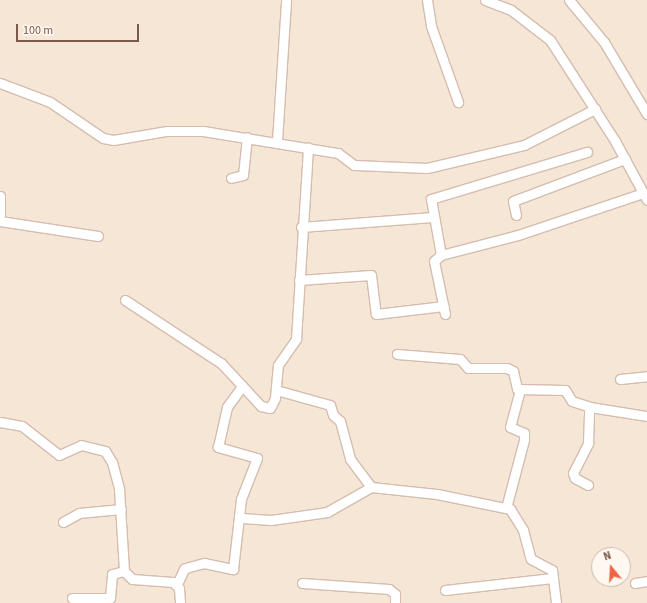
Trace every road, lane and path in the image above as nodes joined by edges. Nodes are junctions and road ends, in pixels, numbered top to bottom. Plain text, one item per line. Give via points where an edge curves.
1 (286, 0) edge
2 (427, 0) edge
3 (485, 0) edge
4 (569, 0) edge
5 (0, 83) edge
6 (458, 102) dead end
7 (595, 109) junction
8 (647, 114) edge
9 (247, 137) junction
10 (277, 142) junction
11 (308, 147) junction
12 (587, 152) dead end
13 (625, 159) junction
14 (230, 178) dead end
15 (0, 196) edge
16 (645, 197) edge
17 (0, 215) edge
18 (516, 215) dead end
19 (433, 217) junction
20 (0, 220) edge
21 (301, 227) junction
22 (98, 236) dead end
23 (441, 255) junction
24 (299, 280) junction
25 (125, 300) dead end
26 (397, 354) dead end
27 (647, 376) edge
28 (620, 379) dead end
29 (242, 386) junction
30 (276, 390) junction
31 (520, 390) junction
32 (589, 407) junction
33 (647, 416) edge
34 (0, 422) edge
35 (588, 485) dead end
36 (371, 487) junction
37 (506, 508) junction
38 (121, 509) junction
39 (241, 518) junction
40 (63, 522) dead end
41 (124, 571) junction
42 (552, 578) junction
43 (647, 581) edge
44 (302, 583) dead end
45 (635, 583) dead end
46 (177, 584) junction
47 (445, 590) dead end
48 (72, 598) dead end
49 (180, 603) edge
50 (395, 603) edge
51 (556, 603) edge

1 - 10 street
2 - 6 street via 431,26
3 - 7 street via 511,10 546,35
4 - 8 street via 604,42
5 - 9 street via 50,102 103,138 113,140 185,130
7 - 11 street via 524,145 427,168 354,164 342,154
7 - 13 street
9 - 10 street
9 - 14 street via 244,175
10 - 11 street
11 - 21 street
12 - 19 street via 431,199
13 - 16 street
13 - 18 street via 513,201
15 - 17 street
16 - 23 street
19 - 21 street
19 - 23 street
20 - 22 street
21 - 24 street
23 - 24 street via 434,261 444,310 376,314 371,275
24 - 30 street via 296,339 278,365
25 - 29 street via 221,363
26 - 31 street via 460,359 468,368 511,369
27 - 28 street
29 - 30 street via 265,408 273,404
29 - 39 street via 227,407 218,447 257,458 241,499
30 - 36 street via 330,406 333,415 340,421 350,459
31 - 32 street via 565,390 572,401
31 - 37 street via 510,427 524,433 524,440
32 - 33 street
32 - 35 street via 588,444 573,473 575,478
34 - 38 street via 22,426 59,455 81,445 105,451 112,462
36 - 37 street via 437,494
36 - 39 street via 327,512 271,520
37 - 42 street via 521,525 531,559 550,566
38 - 40 street via 79,513
38 - 41 street
39 - 46 street via 233,569 204,563 189,567 184,569
41 - 46 street via 132,579
41 - 48 street via 112,574 110,598
42 - 47 street
42 - 51 street
43 - 45 street
44 - 50 street via 389,589 394,594
46 - 49 street

